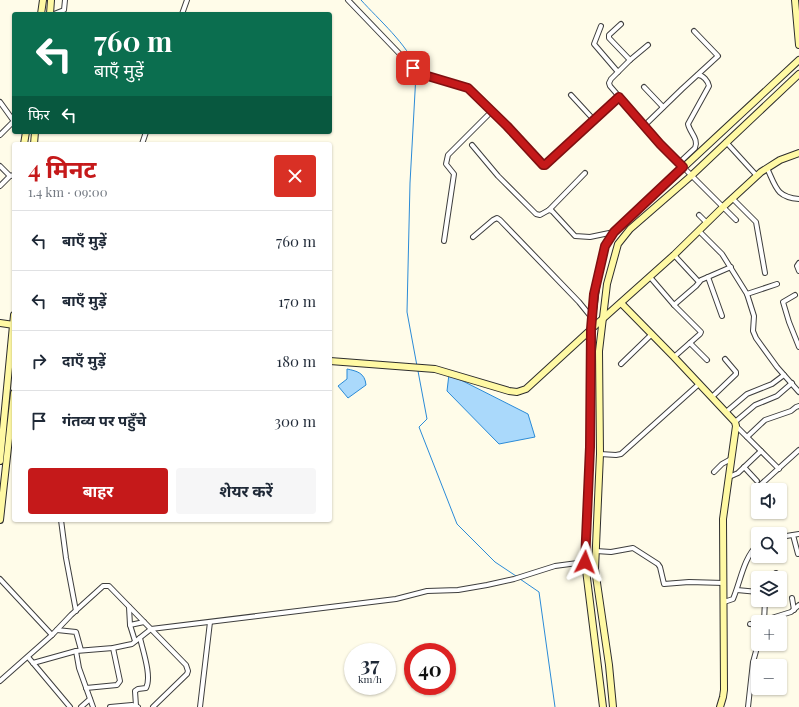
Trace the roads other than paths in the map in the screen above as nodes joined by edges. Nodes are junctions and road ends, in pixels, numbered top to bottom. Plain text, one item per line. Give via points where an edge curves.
1 (43, 0) edge
2 (51, 0) edge
3 (65, 0) edge
4 (187, 0) edge
5 (348, 0) edge
6 (795, 0) edge
7 (42, 12) edge
8 (50, 12) edge
9 (59, 12) edge
10 (183, 12) edge
11 (621, 24) dead end
12 (601, 26) dead end
13 (694, 31) dead end
14 (798, 32) edge
15 (799, 45) edge
16 (648, 46) dead end
17 (630, 60) junction
18 (799, 60) edge
19 (618, 72) junction
20 (799, 74) edge
21 (698, 76) junction
22 (644, 87) dead end
23 (571, 95) dead end
24 (619, 97) junction
25 (0, 102) edge
26 (663, 107) junction
27 (492, 111) junction
28 (12, 119) edge
29 (594, 120) junction
30 (12, 124) edge
31 (645, 125) junction
32 (0, 135) edge
33 (726, 142) junction
34 (472, 145) dead end
35 (799, 153) edge
36 (681, 165) junction
37 (0, 166) edge
38 (766, 168) junction
39 (586, 172) dead end
40 (12, 176) edge
41 (691, 176) junction
42 (757, 176) junction
43 (0, 186) edge
44 (732, 198) junction
45 (799, 199) edge
46 (723, 207) junction
47 (549, 210) junction
48 (698, 215) dead end
49 (736, 220) dead end
50 (707, 223) junction
51 (699, 231) junction
52 (614, 232) junction
53 (473, 237) dead end
54 (444, 241) dead end
55 (674, 255) junction
56 (799, 263) edge
57 (731, 268) junction
58 (799, 270) edge
59 (765, 273) dead end
60 (650, 277) junction
61 (708, 277) junction
62 (699, 282) junction
63 (777, 284) dead end
64 (746, 294) junction
65 (796, 295) dead end
66 (621, 303) junction
67 (674, 305) junction
68 (722, 316) dead end
69 (592, 318) junction
70 (602, 320) junction
71 (0, 323) edge
72 (12, 325) edge
73 (591, 329) junction
74 (652, 334) junction
75 (12, 341) edge
76 (690, 343) junction
77 (799, 347) edge
78 (674, 357) junction
79 (725, 359) dead end
80 (707, 360) dead end
81 (332, 361) edge
82 (621, 364) dead end
83 (784, 375) junction
84 (792, 383) junction
85 (699, 384) junction
86 (799, 392) edge
87 (712, 397) junction
88 (799, 406) edge
89 (12, 411) edge
90 (726, 412) junction
91 (2, 422) edge
92 (736, 424) junction
93 (747, 437) junction
94 (799, 450) edge
95 (761, 451) junction
96 (600, 454) junction
97 (731, 459) junction
98 (0, 461) edge
99 (744, 467) junction
100 (779, 469) junction
101 (714, 472) dead end
102 (729, 476) junction
103 (757, 482) dead end
104 (763, 483) edge
105 (0, 520) edge
106 (61, 522) edge
107 (799, 534) edge
108 (793, 535) junction
109 (787, 536) edge
110 (596, 551) junction
111 (751, 552) edge
112 (798, 554) dead end
113 (585, 562) junction
114 (0, 579) edge
115 (724, 583) junction
116 (736, 590) junction
117 (751, 591) edge
118 (792, 598) dead end
119 (724, 602) junction
120 (799, 605) edge
121 (129, 607) junction
122 (794, 610) junction
123 (76, 611) junction
124 (784, 615) edge
125 (144, 622) junction
126 (210, 622) junction
127 (130, 625) junction
128 (151, 629) junction
129 (57, 630) junction
130 (52, 635) junction
131 (140, 638) junction
132 (135, 641) junction
133 (113, 648) junction
134 (81, 650) junction
135 (76, 651) junction
136 (756, 651) edge
137 (28, 657) junction
138 (33, 663) junction
139 (0, 681) edge
140 (86, 688) junction
141 (90, 699) junction
142 (137, 706) edge
143 (70, 707) edge
144 (81, 707) edge
145 (93, 707) edge
146 (110, 707) edge
147 (153, 707) edge
148 (200, 707) edge
149 (603, 707) edge
150 (613, 707) edge
151 (720, 707) edge
152 (748, 707) edge

1 - 7 street
2 - 8 street
3 - 9 street via 64,10
4 - 10 street
5 - 27 street via 418,73 468,88
6 - 14 street
11 - 17 street via 609,34 609,38
12 - 19 street via 594,44
13 - 21 street via 718,56
14 - 15 street
16 - 17 street
17 - 19 street
18 - 36 street
19 - 24 street via 609,83
20 - 33 street
21 - 26 street
21 - 36 street via 702,76 709,86 688,124 697,145
22 - 26 street
23 - 29 street
24 - 29 street
24 - 31 street
25 - 28 street
26 - 31 street
27 - 29 street via 544,166
27 - 54 street via 448,155 446,164 454,174
30 - 32 street
31 - 36 street
33 - 41 street
33 - 42 street
34 - 47 street via 498,176 536,214 540,215
35 - 38 street
36 - 41 street
36 - 52 street
37 - 40 street
38 - 42 street
38 - 45 street via 782,195
39 - 47 street
40 - 43 street
41 - 46 street
41 - 70 street via 620,240 607,284
42 - 44 street
44 - 46 street
44 - 59 street via 756,222
46 - 49 street
46 - 50 street
47 - 52 street via 575,236 590,237
48 - 50 street
50 - 51 street
51 - 55 street
51 - 57 street via 718,249
52 - 69 street via 605,246
53 - 69 street via 493,220 500,220
55 - 60 street
55 - 62 street
56 - 58 street
57 - 61 street
57 - 64 street
60 - 66 street
60 - 67 street
61 - 62 street
61 - 68 street
62 - 67 street
63 - 64 street
64 - 83 street via 754,316 754,334
65 - 77 street via 783,302
66 - 70 street
66 - 74 street
67 - 76 street via 700,332
69 - 73 street
70 - 73 street
70 - 96 street via 599,361
71 - 72 street
73 - 81 street via 538,379 520,392 440,370
73 - 113 street via 590,452
74 - 78 street
74 - 82 street
75 - 91 street
76 - 78 street
76 - 80 street
78 - 85 street
79 - 87 street via 736,374
83 - 84 street
83 - 90 street via 772,384 747,394
84 - 86 street
84 - 92 street via 777,396 756,406
85 - 87 street
85 - 96 street via 621,454
87 - 90 street
88 - 93 street via 765,420
89 - 105 street
90 - 92 street
91 - 98 street
92 - 93 street
92 - 97 street
93 - 95 street
94 - 100 street
95 - 99 street
95 - 100 street
96 - 110 street
97 - 101 street
97 - 102 street
99 - 102 street via 738,473
99 - 103 street
100 - 104 street
102 - 115 street via 723,519
106 - 123 street
107 - 108 street
108 - 109 street
108 - 112 street
110 - 115 street via 611,552 633,548 658,564 665,584
110 - 150 street via 596,576
111 - 116 street via 740,574
113 - 126 street via 555,566 514,579 458,590 427,591 396,599
113 - 149 street
114 - 130 street
115 - 119 street
116 - 117 street
116 - 119 street via 733,599
118 - 122 street
119 - 151 street via 724,697
120 - 122 street
121 - 123 street via 106,585
121 - 125 street
121 - 127 street
122 - 124 street
123 - 129 street
125 - 127 street
125 - 128 street
126 - 128 street
126 - 148 street
127 - 132 street
128 - 131 street
128 - 147 street via 186,665 188,671
129 - 130 street
129 - 134 street via 76,632
130 - 137 street
131 - 132 street
131 - 142 street via 148,672 146,688 135,691
132 - 133 street
133 - 134 street
133 - 140 street via 119,683
134 - 135 street
135 - 138 street
135 - 140 street
136 - 152 street
137 - 138 street
137 - 139 street
138 - 143 street
140 - 141 street
141 - 144 street
141 - 145 street
142 - 146 street

